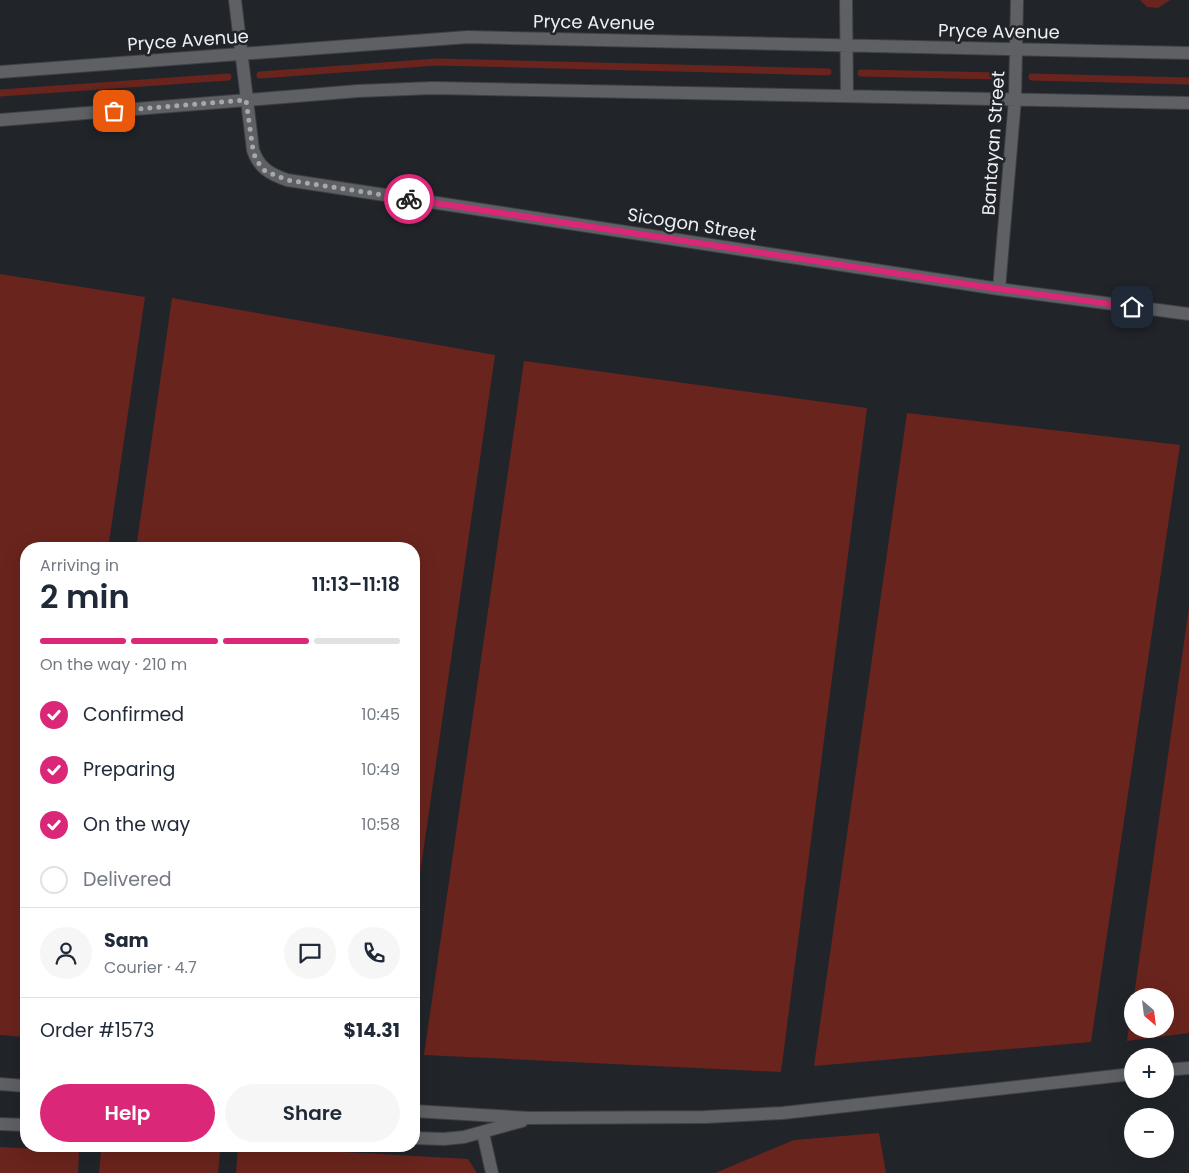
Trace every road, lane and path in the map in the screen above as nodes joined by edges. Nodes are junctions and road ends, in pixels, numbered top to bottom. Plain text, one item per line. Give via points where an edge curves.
1 (235, 0) edge
2 (846, 0) edge
3 (1017, 0) edge
4 (846, 46) junction
5 (1016, 49) junction
6 (241, 53) junction
7 (1189, 53) edge
8 (0, 72) edge
9 (847, 96) junction
10 (1015, 99) junction
11 (246, 100) junction
12 (1189, 103) edge
13 (0, 120) edge
14 (999, 289) junction
15 (1189, 314) edge
16 (1189, 1068) edge
17 (1174, 1069) edge
18 (1124, 1075) edge
19 (0, 1084) edge
20 (20, 1086) edge
21 (420, 1111) edge
22 (529, 1118) junction
23 (0, 1124) edge
24 (20, 1125) edge
25 (483, 1133) junction
26 (420, 1138) edge
27 (492, 1173) edge

1 - 6 street, Sicogon Street
2 - 4 street
3 - 5 street, Bantayan Street
4 - 5 street, Pryce Avenue
4 - 6 street, Pryce Avenue via 468,37
4 - 9 street
5 - 7 street, Pryce Avenue
5 - 10 street, Bantayan Street
6 - 8 street, Pryce Avenue
6 - 11 street, Sicogon Street
9 - 10 street
9 - 11 street via 450,88
10 - 12 street
10 - 14 street, Bantayan Street
11 - 13 street
11 - 14 street, Sicogon Street via 256,160 265,171 287,180
14 - 15 street, Sicogon Street
16 - 17 street
18 - 22 street via 783,1113
19 - 20 street
21 - 22 street
22 - 25 street
23 - 24 street
25 - 26 street via 444,1139
25 - 27 street

